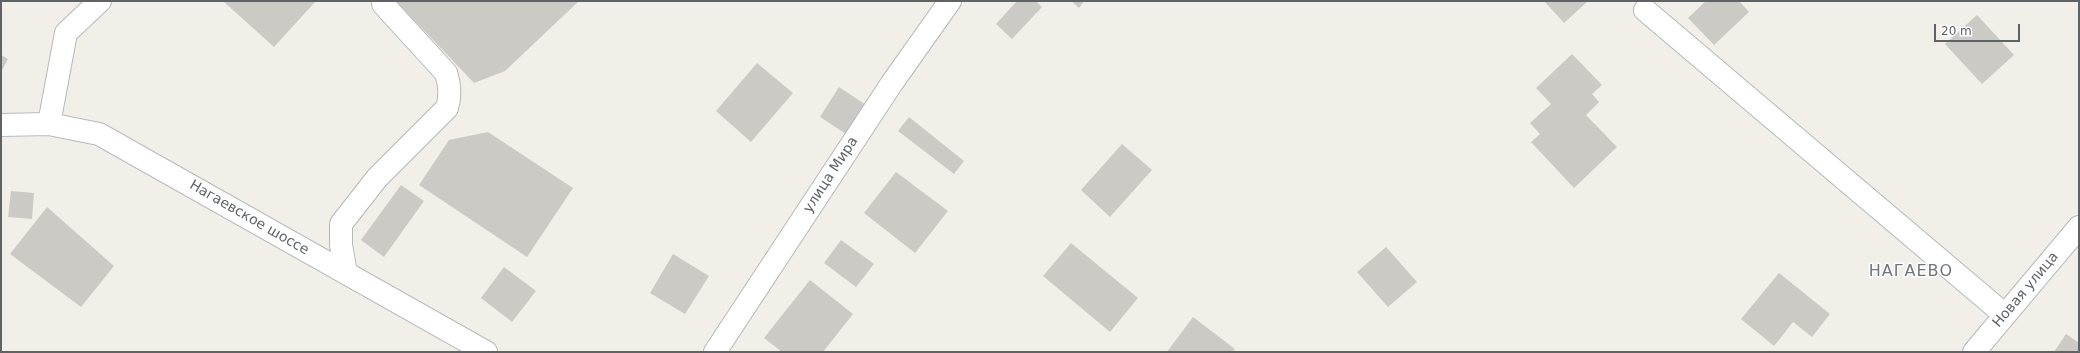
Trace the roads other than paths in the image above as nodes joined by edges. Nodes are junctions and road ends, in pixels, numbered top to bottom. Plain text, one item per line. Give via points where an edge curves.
1 (100, 1) edge
2 (950, 1) edge
3 (382, 4) dead end
4 (1646, 10) dead end
5 (48, 124) junction
6 (1, 125) edge
7 (2079, 227) edge
8 (346, 273) junction
9 (2005, 315) junction
10 (486, 352) edge
11 (715, 352) edge
12 (1974, 352) edge

1 - 5 street via 66,33
2 - 11 street, улица Мира via 892,83
3 - 8 street via 446,73 450,85 450,99 447,108 377,178 341,224 341,245
4 - 9 street
5 - 6 street, Нагаевское шоссе
5 - 8 street, Нагаевское шоссе via 99,134
7 - 9 street, Новая улица
8 - 10 street, Нагаевское шоссе
9 - 12 street, Новая улица

